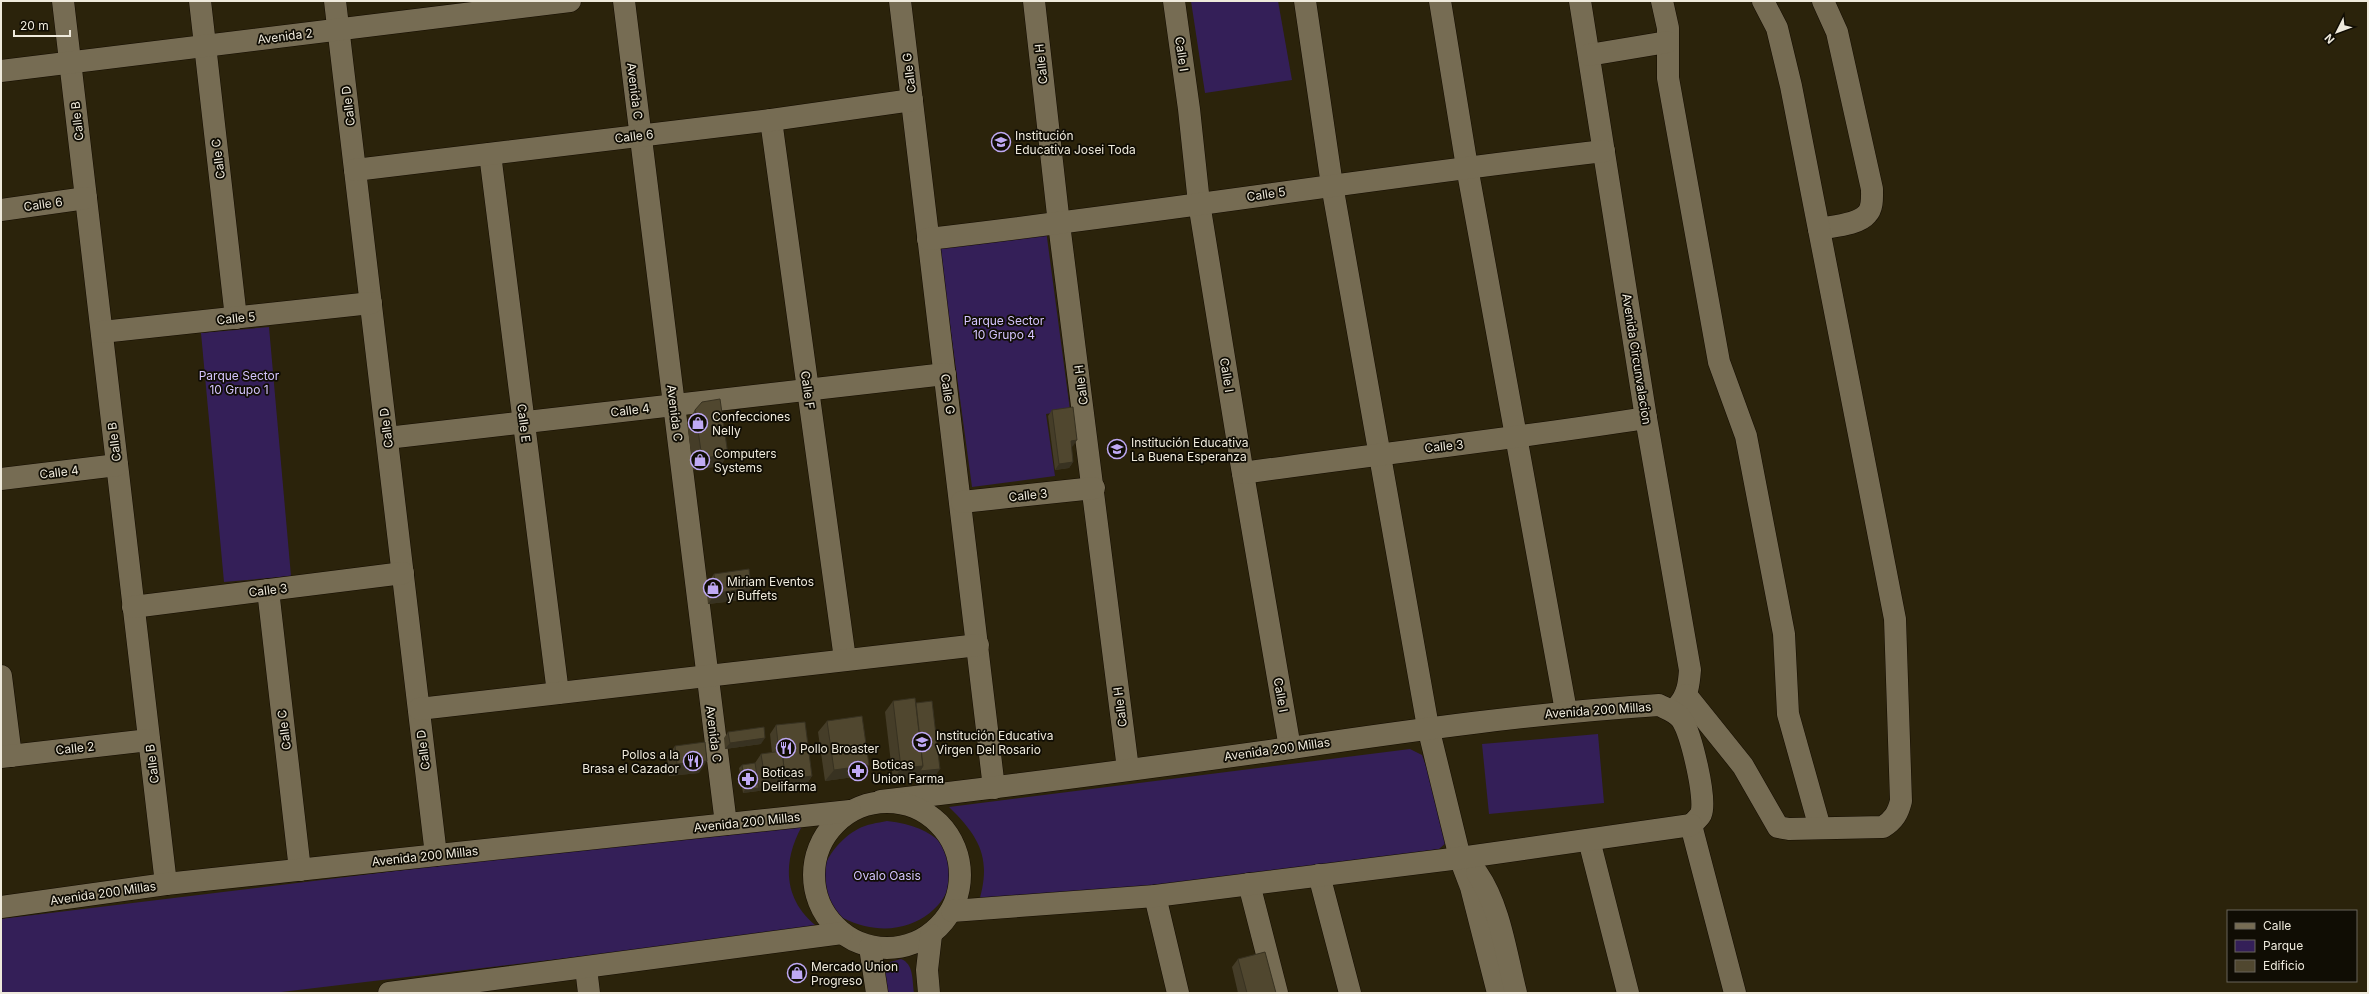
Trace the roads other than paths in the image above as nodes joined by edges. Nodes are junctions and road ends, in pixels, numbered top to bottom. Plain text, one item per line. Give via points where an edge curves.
1 (63, 1) edge
2 (200, 1) edge
3 (335, 1) edge
4 (570, 1) edge
5 (624, 1) edge
6 (900, 1) edge
7 (1034, 1) edge
8 (1174, 1) edge
9 (1305, 1) edge
10 (1440, 1) edge
11 (1580, 1) edge
12 (1662, 1) edge
13 (1763, 1) edge
14 (1823, 1) edge
15 (339, 30) junction
16 (1667, 42) junction
17 (205, 46) junction
18 (1589, 55) junction
19 (70, 62) junction
20 (1, 71) edge
21 (912, 100) junction
22 (771, 120) junction
23 (640, 135) junction
24 (1604, 151) junction
25 (490, 154) junction
26 (1467, 167) junction
27 (355, 170) junction
28 (1332, 185) junction
29 (86, 198) junction
30 (1199, 203) junction
31 (1, 210) edge
32 (1059, 224) junction
33 (1820, 229) junction
34 (928, 239) junction
35 (371, 303) junction
36 (236, 318) junction
37 (102, 332) junction
38 (945, 374) junction
39 (808, 390) junction
40 (674, 405) junction
41 (1646, 418) junction
42 (524, 422) junction
43 (387, 438) junction
44 (1517, 438) junction
45 (1378, 454) junction
46 (117, 465) junction
47 (1243, 473) junction
48 (1, 479) edge
49 (1094, 488) junction
50 (962, 502) junction
51 (403, 573) junction
52 (268, 590) junction
53 (134, 607) junction
54 (978, 645) junction
55 (845, 659) junction
56 (707, 675) junction
57 (1, 676) edge
58 (558, 693) junction
59 (1686, 695) junction
60 (419, 709) junction
61 (1566, 711) junction
62 (1672, 711) junction
63 (1428, 727) junction
64 (149, 740) junction
65 (1290, 748) junction
66 (6, 756) edge
67 (1128, 769) junction
68 (994, 788) junction
69 (881, 802) junction
70 (850, 811) junction
71 (726, 824) junction
72 (1691, 826) junction
73 (1820, 828) junction
74 (1589, 840) junction
75 (436, 855) junction
76 (1460, 858) junction
77 (300, 870) junction
78 (1319, 875) junction
79 (166, 884) junction
80 (1249, 884) junction
81 (1155, 896) junction
82 (1, 907) edge
83 (952, 911) junction
84 (842, 933) junction
85 (931, 935) junction
86 (870, 947) junction
87 (586, 968) junction
88 (442, 990) edge
89 (389, 993) edge
90 (589, 993) edge
91 (877, 993) edge
92 (929, 993) edge
93 (1178, 993) edge
94 (1277, 993) edge
95 (1350, 993) edge
96 (1498, 993) edge
97 (1516, 993) edge
98 (1628, 993) edge
99 (1735, 993) edge

1 - 19 street, Calle B
2 - 17 street, Calle C
3 - 15 street, Calle D
4 - 15 street, Avenida 2
5 - 23 street, Avenida C
6 - 21 street, Calle G
7 - 32 street, Calle H
8 - 30 street, Calle I
9 - 28 street
10 - 26 street
11 - 18 street, Avenida Circunvalacion
12 - 16 street via 1668,28
13 - 33 street via 1777,28
14 - 33 street via 1837,32 1872,189 1868,214 1857,220
15 - 17 street, Avenida 2
15 - 27 street, Calle D
16 - 18 street
16 - 73 street via 1668,78 1719,362 1746,436 1784,634 1788,714
17 - 19 street, Avenida 2
17 - 36 street, Calle C
18 - 24 street, Avenida Circunvalacion
19 - 20 street, Avenida 2
19 - 29 street, Calle B
21 - 22 street, Calle 6
21 - 34 street, Calle G
22 - 23 street, Calle 6
22 - 39 street, Calle F
23 - 25 street, Calle 6
23 - 40 street, Avenida C
24 - 26 street, Calle 5
24 - 41 street, Avenida Circunvalacion
25 - 27 street, Calle 6
25 - 42 street, Calle E
26 - 28 street, Calle 5
26 - 44 street
27 - 35 street, Calle D
28 - 30 street, Calle 5
28 - 45 street
29 - 31 street, Calle 6
29 - 37 street, Calle B
30 - 32 street, Calle 5
30 - 47 street, Calle I
32 - 34 street, Calle 5
32 - 49 street, Calle H
33 - 73 street via 1896,619 1901,801 1892,821 1883,827
34 - 38 street, Calle G
35 - 36 street, Calle 5
35 - 43 street, Calle D
36 - 37 street, Calle 5
37 - 46 street, Calle B
38 - 39 street, Calle 4
38 - 50 street, Calle G
39 - 40 street, Calle 4
39 - 55 street, Calle F
40 - 42 street, Calle 4
40 - 56 street, Avenida C
41 - 44 street, Calle 3
41 - 59 street, Avenida Circunvalacion via 1690,670
42 - 43 street, Calle 4
42 - 58 street, Calle E
43 - 51 street, Calle D
44 - 45 street, Calle 3
44 - 61 street
45 - 47 street, Calle 3
45 - 63 street
46 - 48 street, Calle 4
46 - 53 street, Calle B
47 - 65 street, Calle I
49 - 50 street, Calle 3
49 - 67 street, Calle H
50 - 54 street, Calle G
51 - 52 street, Calle 3
51 - 60 street, Calle D
52 - 53 street, Calle 3
52 - 77 street, Calle C
53 - 64 street, Calle B
54 - 55 street
54 - 68 street, Calle G
55 - 56 street
56 - 58 street
56 - 71 street, Avenida C
57 - 66 street
58 - 60 street
59 - 62 street
59 - 73 street via 1743,766 1778,827
60 - 75 street, Calle D
61 - 62 street, Avenida 200 Millas via 1659,705
61 - 63 street, Avenida 200 Millas
62 - 72 street via 1681,719 1687,731 1703,798 1701,814
63 - 65 street, Avenida 200 Millas
63 - 76 street
64 - 66 street, Calle 2
64 - 79 street, Calle B
65 - 67 street, Avenida 200 Millas
67 - 68 street, Avenida 200 Millas
68 - 69 street, Avenida 200 Millas
69 - 70 street
69 - 83 street via 897,802 922,810 939,823 949,835 956,849 961,881
70 - 71 street, Avenida 200 Millas
70 - 84 street via 838,820 819,846 814,877 822,908
71 - 75 street, Avenida 200 Millas
72 - 74 street
72 - 99 street
74 - 76 street
74 - 98 street
75 - 77 street, Avenida 200 Millas
76 - 78 street
76 - 96 street via 1471,886
76 - 97 street via 1470,863 1489,895
77 - 79 street, Avenida 200 Millas
78 - 80 street
78 - 95 street
79 - 82 street, Avenida 200 Millas
80 - 81 street
80 - 94 street
81 - 83 street
81 - 93 street
83 - 85 street
84 - 86 street
84 - 87 street
85 - 86 street via 902,947
85 - 92 street via 927,970
86 - 91 street
87 - 88 street
87 - 90 street
88 - 89 street

